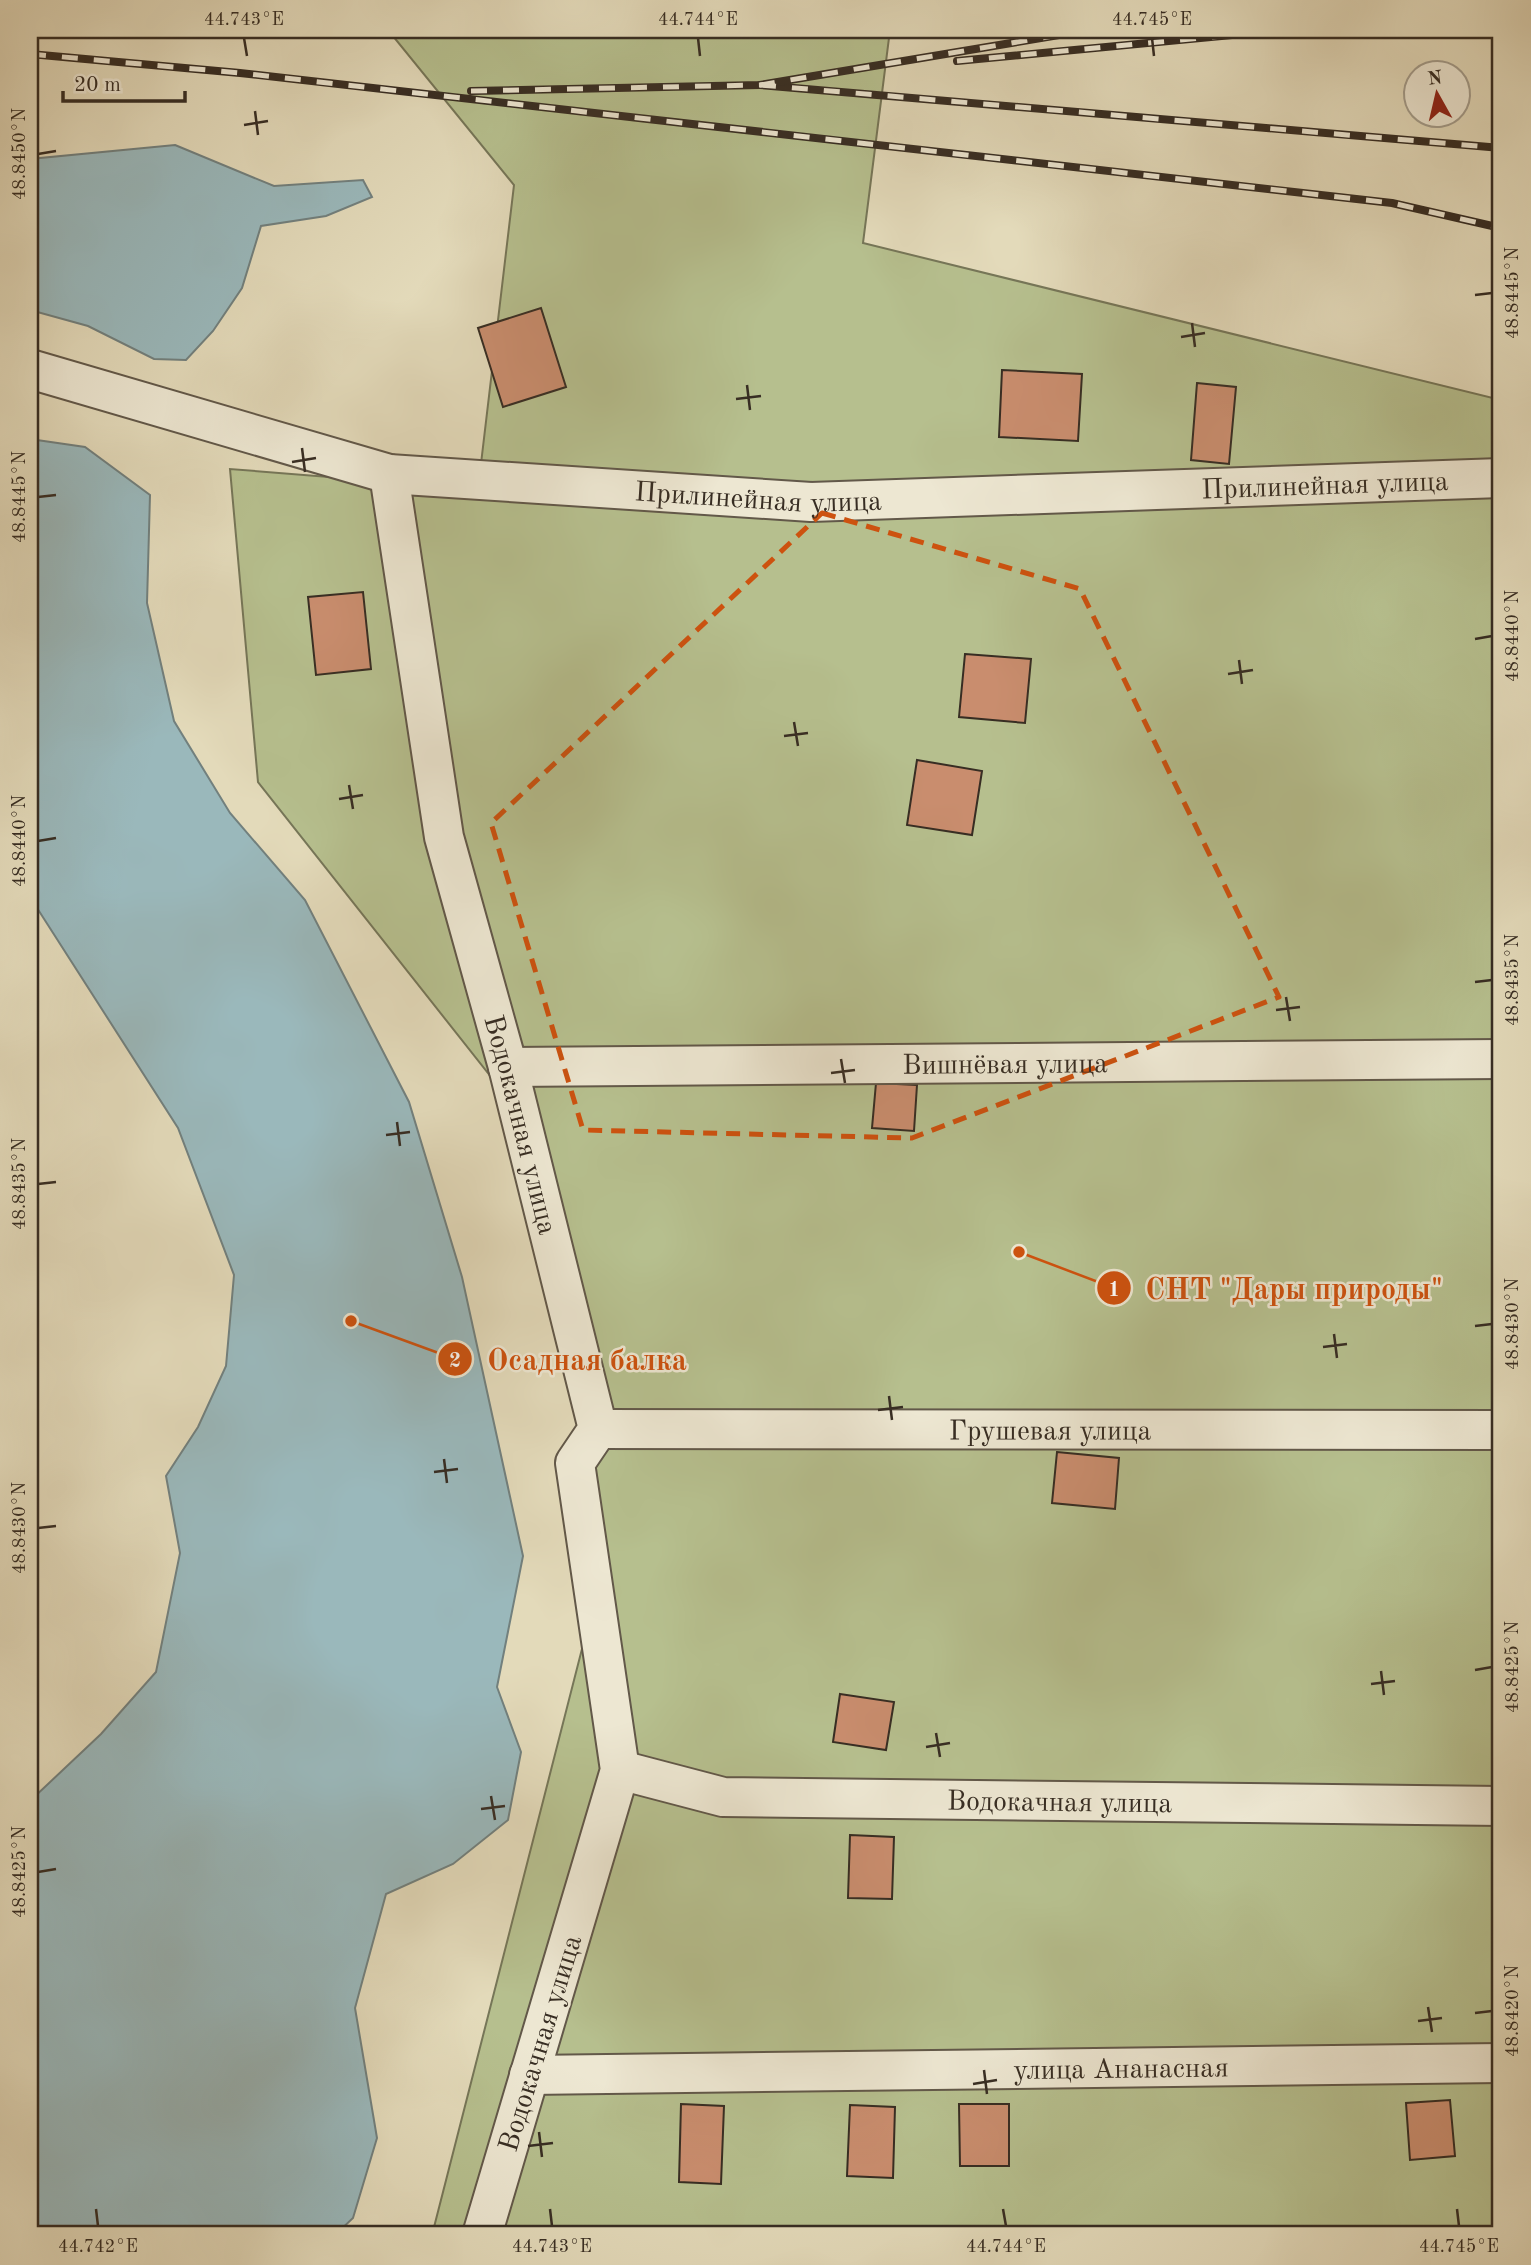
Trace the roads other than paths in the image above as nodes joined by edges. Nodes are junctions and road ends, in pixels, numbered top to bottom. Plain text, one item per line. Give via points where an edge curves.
1 (30, 369) edge
2 (389, 474) junction
3 (1501, 478) edge
4 (1501, 1059) edge
5 (508, 1068) junction
6 (598, 1429) junction
7 (1501, 1430) edge
8 (620, 1770) junction
9 (1501, 1806) edge
10 (1501, 2063) edge
11 (529, 2075) junction
12 (482, 2235) edge

1 - 2 street, Прилинейная улица
2 - 3 street, Прилинейная улица via 811,502
2 - 5 street, Водокачная улица via 444,837
4 - 5 street, Вишнёвая улица
5 - 6 street, Водокачная улица
6 - 7 street, Грушевая улица
6 - 8 street, Водокачная улица via 575,1463
8 - 9 street, Водокачная улица via 723,1797
8 - 11 street, Водокачная улица
10 - 11 street, улица Ананасная
11 - 12 street, Водокачная улица

